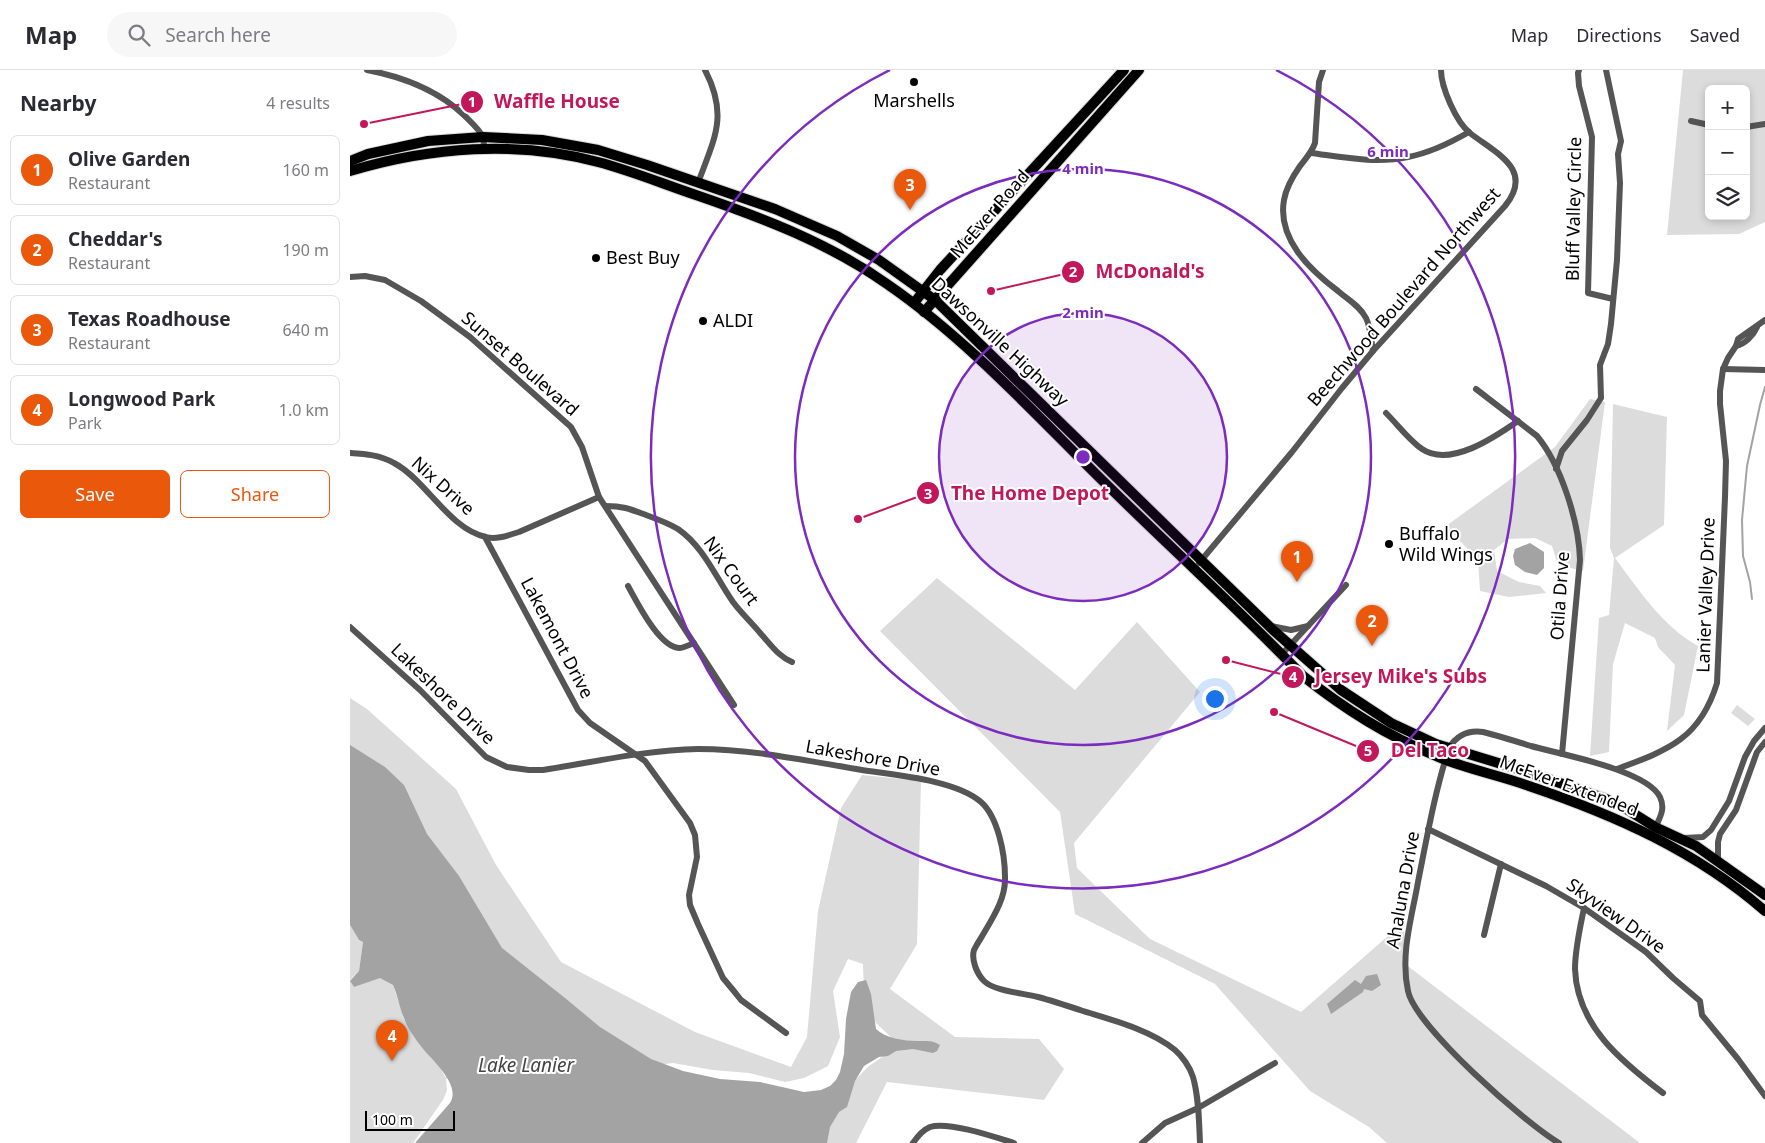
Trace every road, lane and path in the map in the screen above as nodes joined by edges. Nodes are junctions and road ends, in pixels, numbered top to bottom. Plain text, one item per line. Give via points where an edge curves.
1 (367, 70) edge
2 (705, 70) edge
3 (1124, 70) edge
4 (1139, 70) edge
5 (1323, 70) edge
6 (1441, 70) edge
7 (1579, 70) edge
8 (1606, 70) edge
9 (1090, 108) junction
10 (1691, 121) dead end
11 (1765, 124) edge
12 (1705, 125) edge
13 (1750, 126) edge
14 (1469, 132) junction
15 (483, 137) junction
16 (484, 149) junction
17 (1311, 153) junction
18 (350, 161) edge
19 (350, 171) edge
20 (1044, 177) junction
21 (698, 183) junction
22 (350, 277) edge
23 (924, 290) junction
24 (1614, 298) junction
25 (935, 300) junction
26 (914, 303) junction
27 (924, 312) junction
28 (1765, 320) edge
29 (1373, 351) junction
30 (1723, 369) junction
31 (1765, 370) edge
32 (1476, 389) dead end
33 (1386, 413) dead end
34 (1518, 421) junction
35 (350, 453) edge
36 (1556, 469) junction
37 (1112, 473) junction
38 (1104, 482) junction
39 (599, 497) junction
40 (606, 506) junction
41 (485, 537) junction
42 (1202, 561) junction
43 (1194, 568) junction
44 (1346, 584) dead end
45 (628, 586) dead end
46 (1269, 625) junction
47 (1309, 626) junction
48 (350, 627) edge
49 (694, 643) junction
50 (1291, 645) junction
51 (1282, 654) junction
52 (792, 662) dead end
53 (734, 705) dead end
54 (1765, 728) edge
55 (1765, 736) edge
56 (1763, 745) edge
57 (1449, 748) junction
58 (1748, 752) junction
59 (1562, 754) junction
60 (637, 755) junction
61 (1755, 756) junction
62 (1445, 760) junction
63 (1617, 769) junction
64 (1720, 817) junction
65 (1728, 822) junction
66 (1428, 829) junction
67 (1654, 831) junction
68 (1680, 839) junction
69 (1718, 860) junction
70 (1501, 864) junction
71 (1765, 894) edge
72 (1584, 908) junction
73 (1765, 911) edge
74 (1484, 935) dead end
75 (786, 1033) dead end
76 (1275, 1063) dead end
77 (1663, 1093) dead end
78 (1765, 1096) edge
79 (1198, 1108) junction
80 (913, 1143) edge
81 (1014, 1143) edge
82 (1142, 1143) edge
83 (1200, 1143) edge
84 (1559, 1143) edge

1 - 15 street via 427,89 458,110
2 - 21 street via 712,83 718,112 717,131
3 - 9 main road, McEver Road
4 - 20 main road, McEver Road
5 - 17 street via 1318,91 1317,133
6 - 14 street, Beechwood Boulevard Northwest via 1452,108
7 - 24 street, Bluff Valley Circle via 1579,86 1592,137 1588,294
8 - 24 street via 1621,141
9 - 20 main road via 1046,164
9 - 23 main road, McEver Road
10 - 12 street
11 - 13 street
14 - 17 street via 1422,153 1391,160
14 - 29 street, Beechwood Boulevard Northwest via 1509,164 1516,177 1515,191
15 - 16 street
15 - 18 main road, Dawsonville Highway via 428,141
15 - 21 main road, Dawsonville Highway via 542,140 598,150
16 - 19 main road, Dawsonville Highway via 416,155
16 - 26 main road, Dawsonville Highway via 535,151 596,161 735,209 817,242 858,264
17 - 29 street via 1287,189 1284,202 1287,230 1299,255 1314,272 1362,312 1370,328
20 - 25 main road, McEver Road
21 - 23 main road, Dawsonville Highway via 775,209 837,236
22 - 39 street, Sunset Boulevard via 375,277 395,284 507,369 571,427 582,447
23 - 25 main road, Dawsonville Highway
23 - 26 main road, McEver Road
24 - 36 street via 1608,344 1600,365 1601,398 1562,451
25 - 27 main road, McEver Road
25 - 37 main road, Dawsonville Highway
26 - 27 main road, Dawsonville Highway
27 - 38 main road, Dawsonville Highway via 1022,400
28 - 30 street via 1738,339
29 - 42 street, Beechwood Boulevard Northwest
30 - 31 street
30 - 63 street, Lanier Valley Drive via 1720,404 1726,460 1717,683 1702,718 1686,735 1670,748
32 - 34 street, Otila Drive
33 - 34 street via 1421,449 1432,454 1460,453
34 - 36 street, Otila Drive via 1544,444
35 - 41 street, Nix Drive via 375,456 396,464 451,516
36 - 59 street, Otila Drive via 1565,486 1579,542 1580,560
37 - 38 main road
37 - 42 main road, Dawsonville Highway
38 - 43 main road, Dawsonville Highway
39 - 40 street, Sunset Boulevard
39 - 41 street via 519,532
40 - 49 street, Sunset Boulevard
40 - 52 street, Nix Court via 622,506 685,534 697,546 744,616 775,651
41 - 60 street, Lakemont Drive via 578,710 590,723
42 - 43 street, Beechwood Boulevard Northwest
42 - 46 main road, Dawsonville Highway
43 - 51 main road, Dawsonville Highway
44 - 47 street
45 - 49 street via 651,625 670,646 679,648
46 - 47 street via 1291,630
46 - 50 main road, Dawsonville Highway
47 - 50 street
48 - 60 street, Lakeshore Drive via 420,690 473,745 496,763 517,769 542,770
49 - 53 street, Sunset Boulevard
50 - 51 street
50 - 57 main road, Dawsonville Highway via 1357,701 1407,731
51 - 62 main road, Dawsonville Highway via 1303,676 1343,706 1393,736
54 - 58 street
55 - 56 street
56 - 61 street
57 - 59 street via 1458,737 1474,731
57 - 62 street, Ahaluna Drive
57 - 67 main road, Dawsonville Highway via 1531,772 1606,799 1628,810
58 - 61 street
58 - 64 street via 1730,801
59 - 63 street
60 - 75 street, Lakemont Drive via 645,761 690,823 696,857 690,905 723,978 741,1000
60 - 79 street, Lakeshore Drive via 698,749 742,752 935,782 976,798 995,825 1006,880 996,912 974,950 975,966 983,980 998,988 1113,1020 1163,1042 1176,1051 1193,1077
61 - 65 street via 1736,810
62 - 66 street, Ahaluna Drive
62 - 67 main road, McEver Extended via 1527,785
63 - 67 street via 1647,784 1661,798 1663,811
64 - 65 street
64 - 68 street via 1703,837
65 - 69 street via 1720,834
66 - 70 street, Skyview Drive
66 - 84 street, Ahaluna Drive via 1405,950 1408,993 1444,1044 1534,1127
67 - 68 main road, Dawsonville Highway
67 - 73 main road, Dawsonville Highway
68 - 69 main road, Dawsonville Highway
69 - 71 main road, Dawsonville Highway
70 - 72 street, Skyview Drive
70 - 74 street
72 - 77 street via 1575,968 1584,1009 1609,1048
72 - 78 street, Skyview Drive via 1646,952 1700,1001 1702,1015
76 - 79 street
79 - 82 street via 1165,1123
79 - 83 street
80 - 81 street via 929,1127 943,1126

